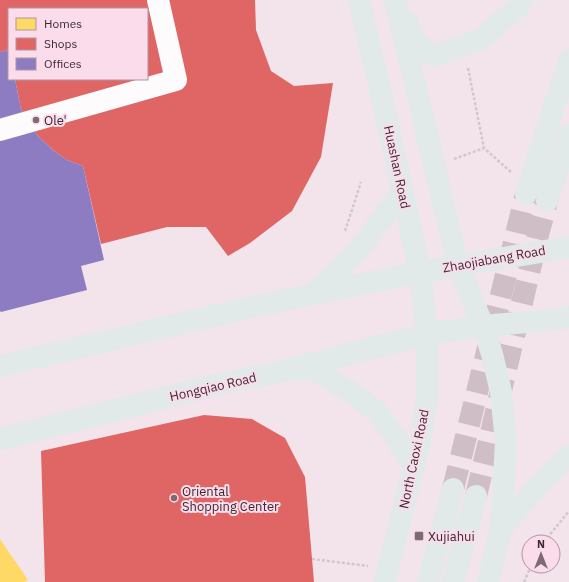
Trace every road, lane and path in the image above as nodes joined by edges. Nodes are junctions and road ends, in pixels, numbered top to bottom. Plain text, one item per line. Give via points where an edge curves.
1 (158, 0) edge
2 (359, 0) edge
3 (395, 0) edge
4 (400, 0) edge
5 (523, 0) edge
6 (463, 45) junction
7 (569, 60) edge
8 (0, 130) edge
9 (569, 135) edge
10 (484, 148) junction
11 (434, 166) junction
12 (512, 174) dead end
13 (361, 182) dead end
14 (402, 192) junction
15 (526, 194) tunnel mouth
16 (548, 201) tunnel mouth
17 (344, 233) dead end
18 (569, 246) edge
19 (458, 265) junction
20 (420, 272) junction
21 (310, 295) junction
22 (569, 317) edge
23 (483, 326) junction
24 (427, 334) junction
25 (0, 366) edge
26 (279, 372) junction
27 (0, 439) edge
28 (569, 455) edge
29 (414, 467) junction
30 (453, 489) tunnel mouth
31 (476, 496) tunnel mouth
32 (569, 511) edge
33 (501, 529) junction
34 (550, 534) edge
35 (312, 559) dead end
36 (378, 574) edge
37 (428, 582) edge
38 (453, 582) edge
39 (488, 582) edge

1 - 8 street via 176,80
2 - 14 main road, Huashan Road
3 - 11 main road
4 - 6 main road via 412,36 434,56
5 - 6 main road via 482,39
6 - 10 path
7 - 15 main road
9 - 16 main road
10 - 11 path
10 - 12 path
11 - 19 main road
13 - 17 path
14 - 20 main road, Huashan Road
14 - 21 main road via 364,244
18 - 19 main road, Zhaojiabang Road
19 - 20 main road, Zhaojiabang Road
19 - 23 main road
20 - 21 main road
20 - 24 main road, Huashan Road
21 - 25 main road
22 - 23 main road
23 - 24 main road
23 - 33 main road via 501,392 506,442
24 - 26 main road, Hongqiao Road
24 - 29 main road, North Caoxi Road via 427,396
26 - 27 main road, Hongqiao Road via 211,386
26 - 29 main road via 311,369 359,398 378,413
28 - 33 main road
29 - 36 main road, North Caoxi Road
30 - 37 main road
31 - 38 main road
32 - 34 path
33 - 39 main road
35 - 36 path

